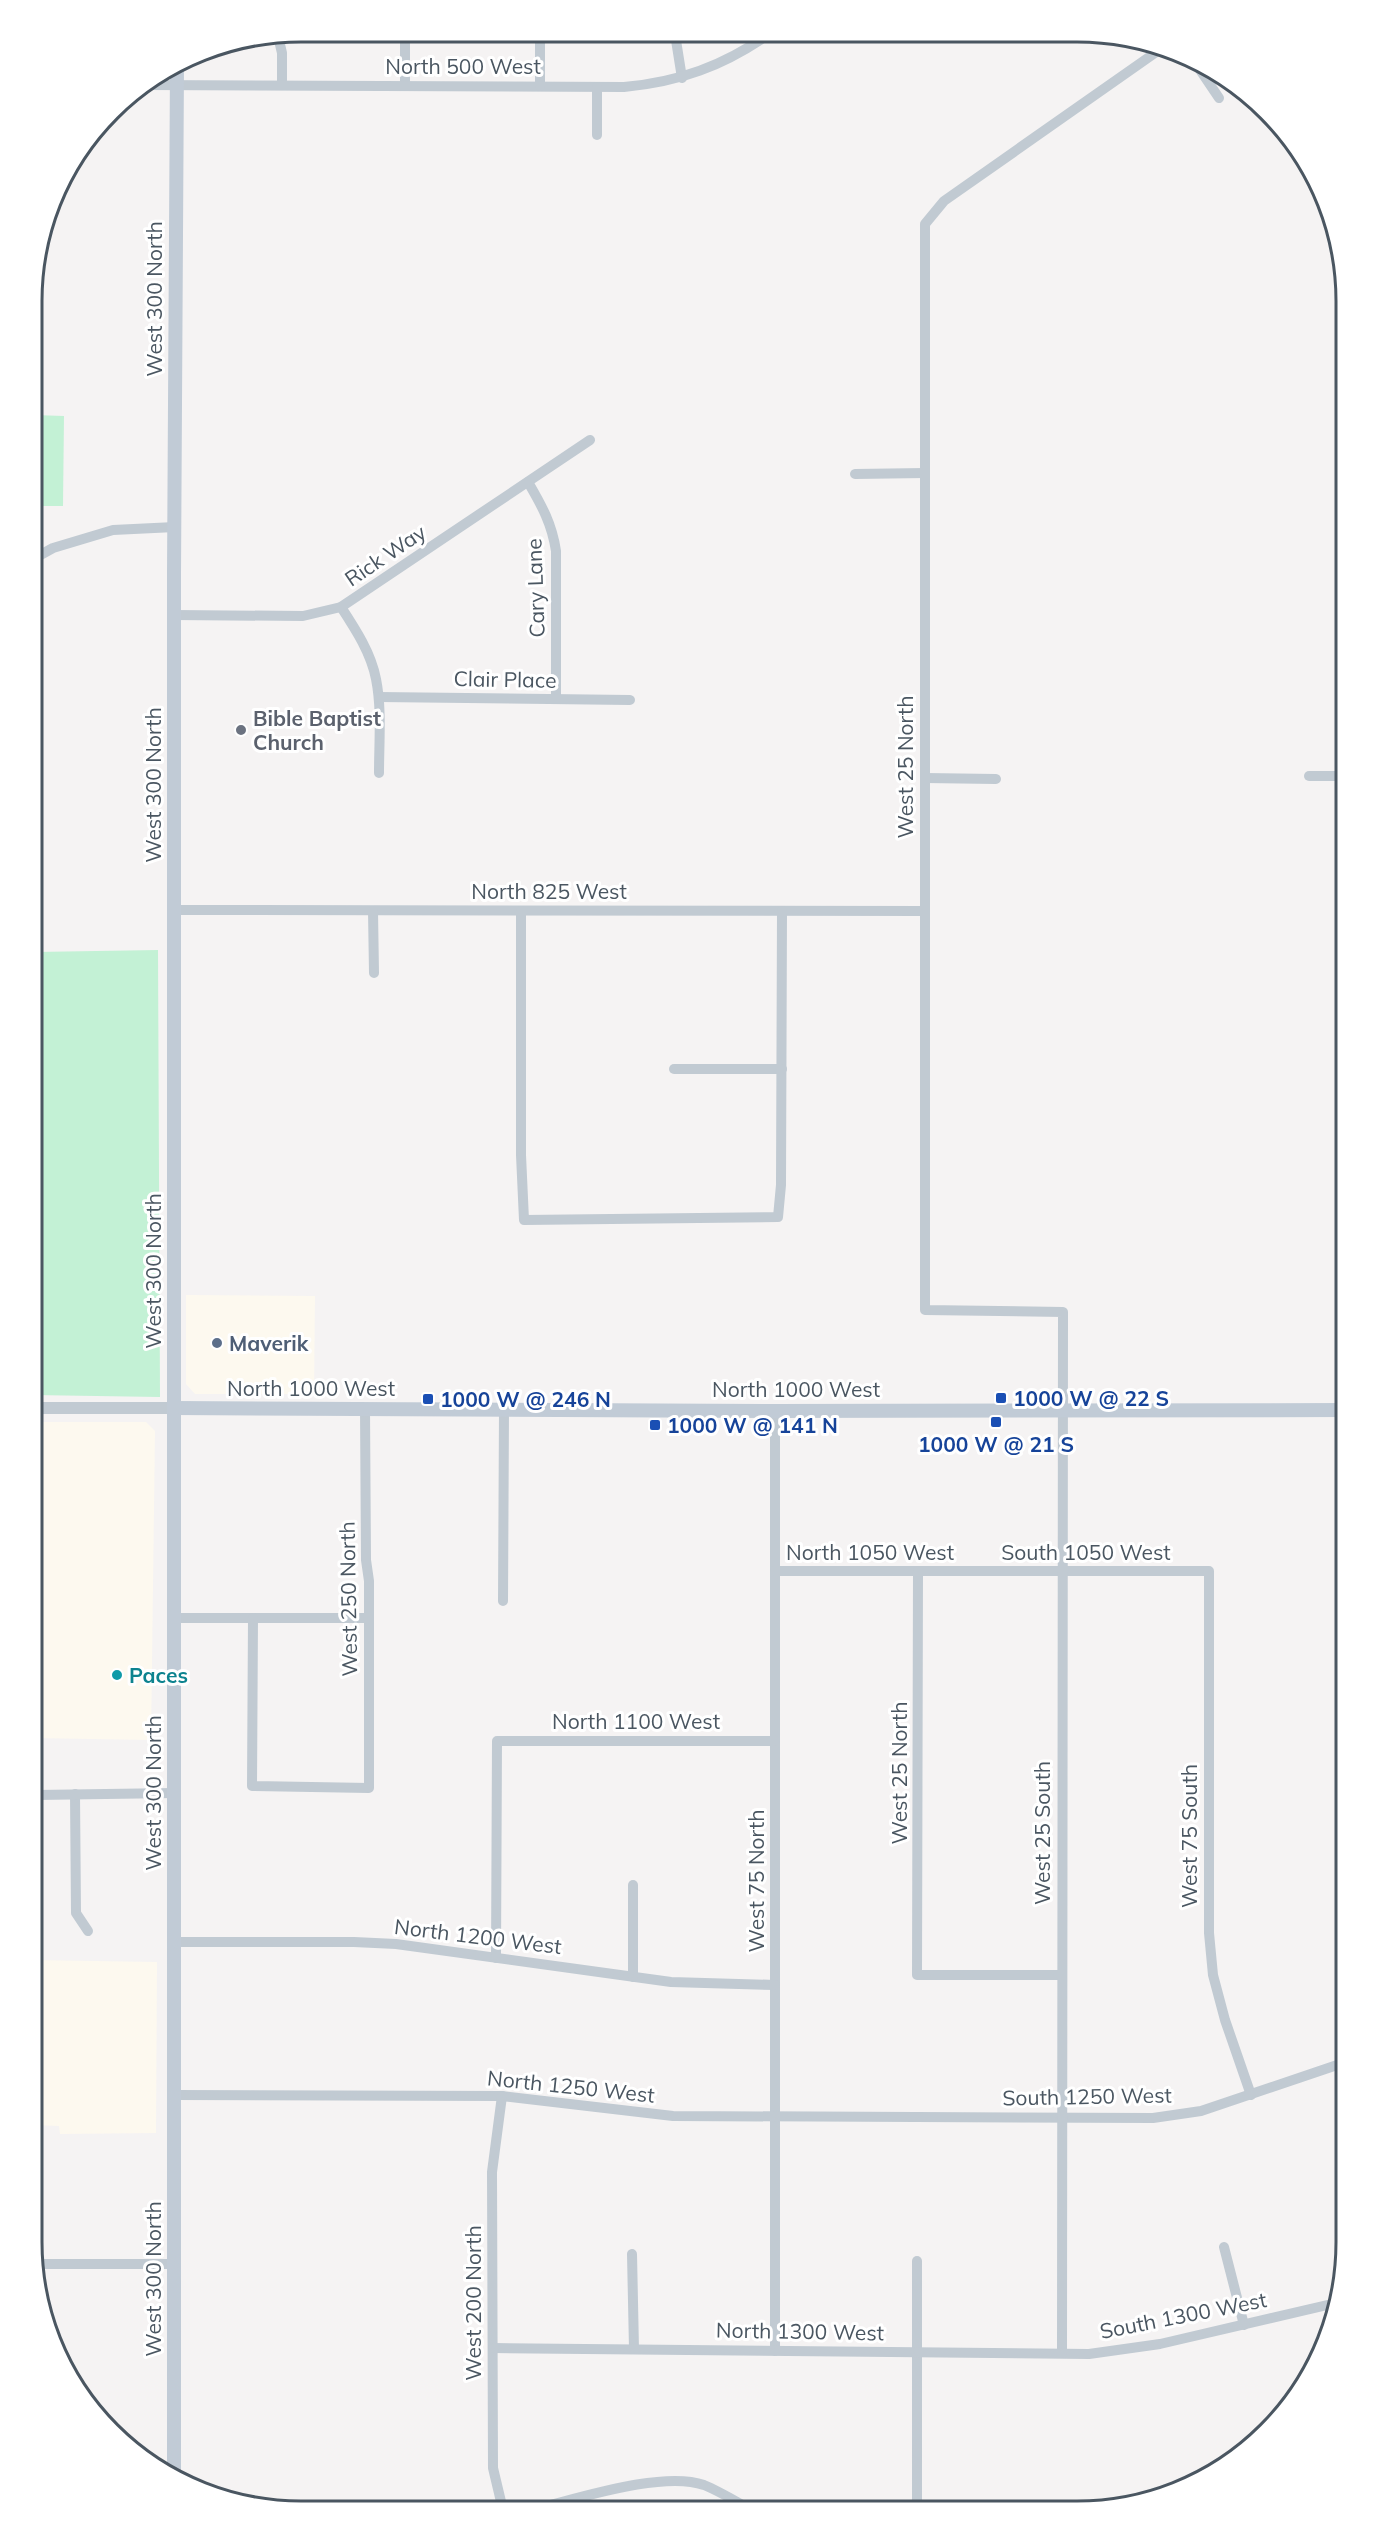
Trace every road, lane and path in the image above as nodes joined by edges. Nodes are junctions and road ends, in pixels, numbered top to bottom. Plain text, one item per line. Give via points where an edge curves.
1 (405, 42) edge
2 (540, 42) edge
3 (676, 42) edge
4 (758, 42) edge
5 (280, 43) edge
6 (1153, 54) edge
7 (177, 74) edge
8 (1204, 75) edge
9 (682, 78) junction
10 (176, 84) junction
11 (159, 85) edge
12 (282, 85) junction
13 (405, 85) junction
14 (540, 86) junction
15 (597, 87) junction
16 (1219, 98) dead end
17 (597, 135) dead end
18 (590, 440) dead end
19 (855, 474) dead end
20 (925, 474) junction
21 (528, 482) junction
22 (175, 527) junction
23 (42, 554) edge
24 (341, 608) junction
25 (174, 615) junction
26 (379, 697) junction
27 (556, 699) junction
28 (630, 700) dead end
29 (379, 773) dead end
30 (1309, 776) dead end
31 (1336, 776) edge
32 (925, 778) junction
33 (996, 779) dead end
34 (174, 910) junction
35 (373, 911) junction
36 (521, 911) junction
37 (783, 911) junction
38 (925, 911) junction
39 (374, 973) dead end
40 (674, 1069) dead end
41 (782, 1069) junction
42 (1063, 1312) joint
43 (42, 1408) edge
44 (174, 1408) junction
45 (365, 1409) junction
46 (504, 1410) junction
47 (1061, 1410) junction
48 (1336, 1410) edge
49 (775, 1411) junction
50 (775, 1571) junction
51 (918, 1571) junction
52 (964, 1571) joint
53 (1062, 1571) junction
54 (1209, 1571) joint
55 (503, 1600) dead end
56 (174, 1618) junction
57 (253, 1618) junction
58 (369, 1618) junction
59 (775, 1741) junction
60 (174, 1793) junction
61 (75, 1794) junction
62 (42, 1795) edge
63 (633, 1884) dead end
64 (88, 1931) dead end
65 (174, 1942) junction
66 (496, 1958) junction
67 (1062, 1976) junction
68 (633, 1977) junction
69 (775, 1985) junction
70 (1336, 2065) edge
71 (174, 2095) junction
72 (1251, 2095) junction
73 (502, 2096) junction
74 (775, 2116) junction
75 (965, 2117) joint
76 (1062, 2118) junction
77 (1224, 2247) dead end
78 (632, 2254) dead end
79 (917, 2261) dead end
80 (43, 2264) edge
81 (174, 2264) junction
82 (1328, 2305) edge
83 (1244, 2325) junction
84 (493, 2348) junction
85 (634, 2349) junction
86 (775, 2351) junction
87 (917, 2352) junction
88 (965, 2352) joint
89 (1062, 2353) junction
90 (174, 2468) edge
91 (501, 2501) edge
92 (569, 2501) edge
93 (733, 2501) edge
94 (917, 2501) edge

1 - 13 street
2 - 14 street
3 - 9 street
4 - 9 street, North 500 West
5 - 12 street
6 - 20 street, West 25 North via 944,201 925,224
7 - 10 main road, West 300 North
8 - 16 street
9 - 15 street, North 500 West via 654,84
10 - 11 street, North 500 West
10 - 12 street, North 500 West
10 - 22 main road, West 300 North
12 - 13 street, North 500 West
13 - 14 street, North 500 West
14 - 15 street, North 500 West
15 - 17 street
18 - 21 street, Rick Way
19 - 20 street
20 - 32 street, West 25 North
21 - 24 street, Rick Way
21 - 27 street, Cary Lane via 547,514 556,552
22 - 23 street via 113,530
22 - 25 main road, West 300 North
24 - 25 street, Rick Way via 303,616
24 - 26 street via 367,652
25 - 34 main road, West 300 North
26 - 27 street, Clair Place
26 - 29 street
27 - 28 street, Clair Place
30 - 31 street
32 - 33 street
32 - 38 street, West 25 North
34 - 35 street, North 825 West
34 - 44 main road, West 300 North
35 - 36 street, North 825 West
35 - 39 street
36 - 37 street, North 825 West
36 - 41 street via 524,1220 778,1217
37 - 38 street, North 825 West
37 - 41 street
38 - 42 street, West 25 North via 925,1310
40 - 41 street
42 - 47 street, West 25 South
43 - 44 street, North 1000 West
44 - 45 main road, North 1000 West
44 - 56 main road, West 300 North
45 - 46 main road, North 1000 West
45 - 58 street, West 250 North
46 - 49 main road, North 1000 West
46 - 55 street
47 - 48 main road, North 1000 West
47 - 49 main road, North 1000 West
47 - 53 street, West 25 South
49 - 50 street, West 75 North
50 - 51 street, North 1050 West
50 - 59 street, West 75 North
51 - 52 street, North 1050 West
51 - 67 street, West 25 North via 917,1975
52 - 53 street, South 1050 West
53 - 54 street, South 1050 West
53 - 67 street, West 25 South
54 - 72 street, West 75 South via 1209,1933 1213,1975
56 - 57 street
56 - 60 main road, West 300 North
57 - 58 street
57 - 58 street, West 250 North via 252,1786 369,1788
59 - 66 street, North 1100 West via 497,1741
59 - 69 street, West 75 North
60 - 61 street
60 - 65 main road, West 300 North
61 - 62 street
61 - 64 street via 76,1912
63 - 68 street
65 - 66 street, North 1200 West via 396,1944
65 - 71 main road, West 300 North
66 - 68 street, North 1200 West
67 - 76 street, West 25 South
68 - 69 street, North 1200 West via 699,1984
69 - 74 street, West 75 North
70 - 72 street, South 1250 West
71 - 73 street, North 1250 West
71 - 81 main road, West 300 North
72 - 76 street, South 1250 West via 1201,2111 1153,2118
73 - 74 street, North 1250 West via 674,2116
73 - 84 street, West 200 North via 492,2172
74 - 75 street, North 1250 West
74 - 86 street, West 75 North
75 - 76 street, South 1250 West
76 - 89 street, West 25 South
77 - 83 street
78 - 85 street
79 - 87 street
80 - 81 street
81 - 90 main road, West 300 North
82 - 83 street, South 1300 West
83 - 89 street, South 1300 West via 1126,2350
84 - 85 street, North 1300 West
84 - 91 street, West 200 North via 493,2468
85 - 86 street, North 1300 West
86 - 87 street, North 1300 West
87 - 88 street, North 1300 West
87 - 94 street
88 - 89 street, South 1300 West
92 - 93 street via 637,2485 669,2482 702,2485

